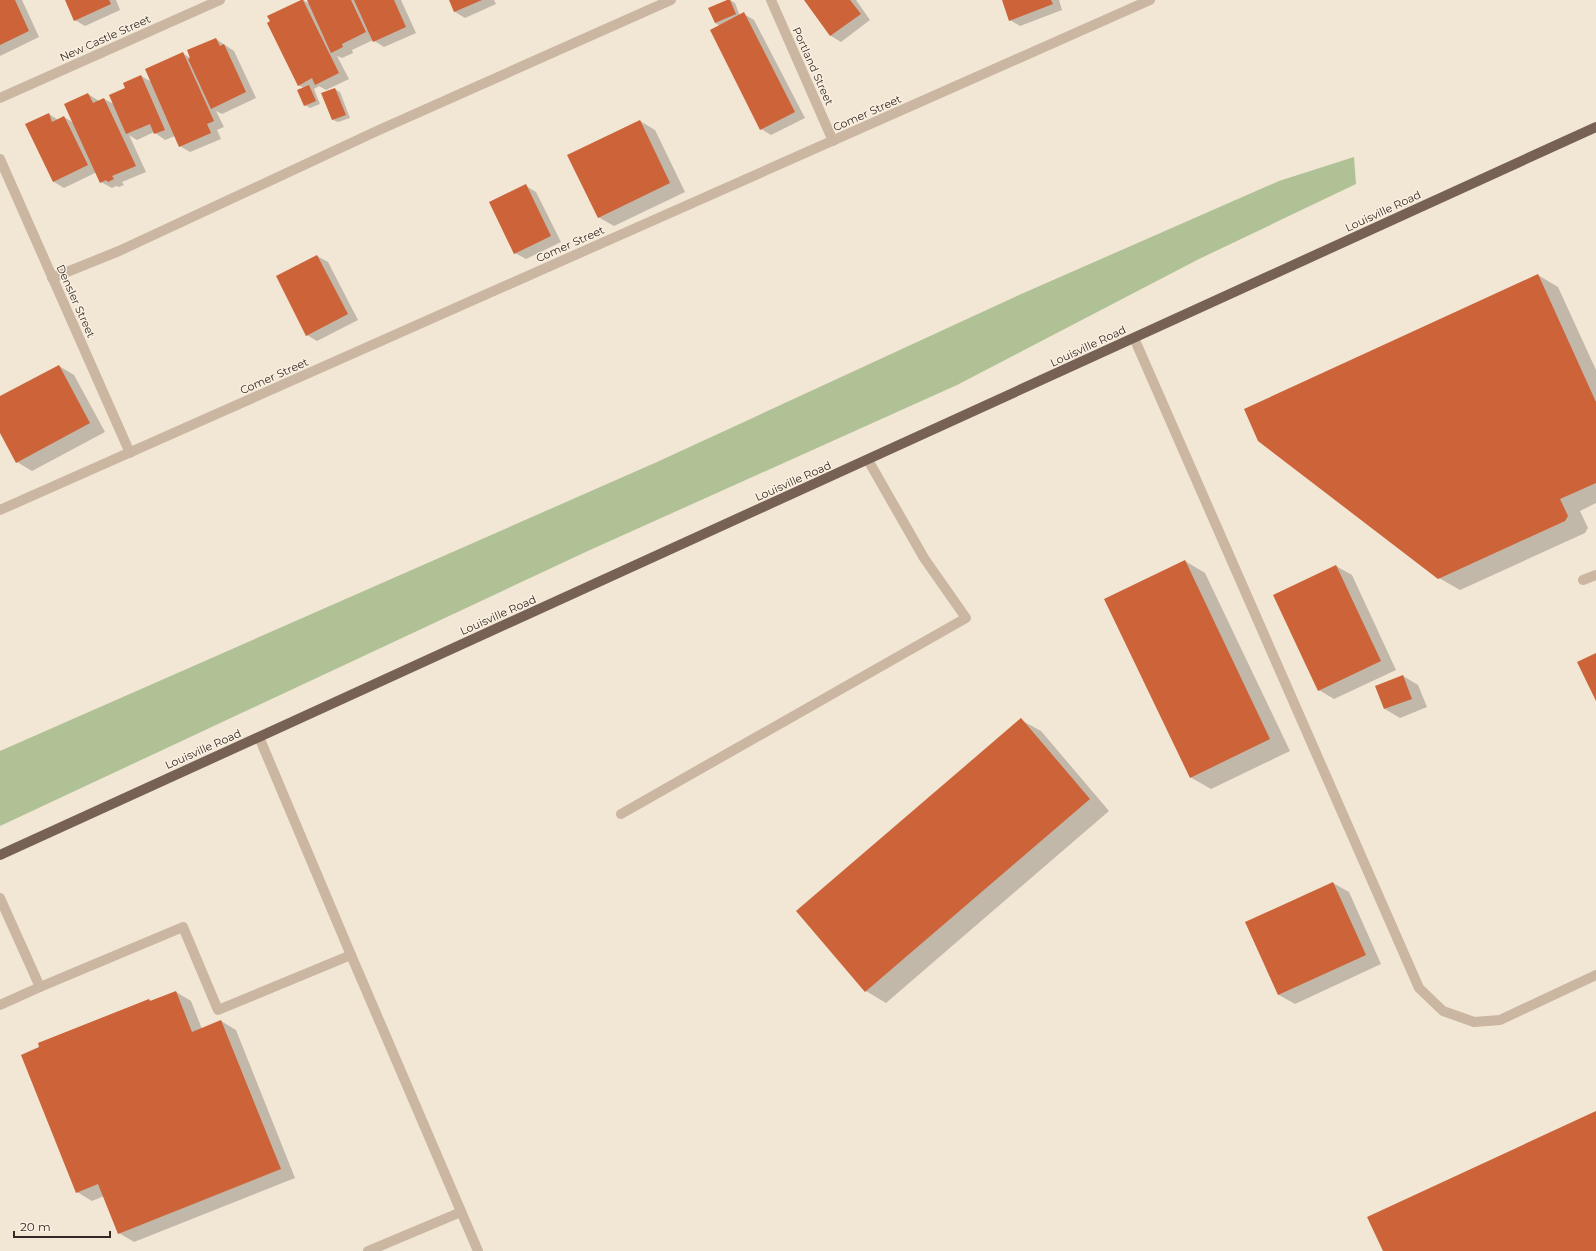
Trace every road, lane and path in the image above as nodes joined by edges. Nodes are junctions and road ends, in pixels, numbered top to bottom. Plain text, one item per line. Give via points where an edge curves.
1 (220, 0) edge
2 (671, 0) edge
3 (771, 0) edge
4 (1150, 0) edge
5 (0, 98) edge
6 (1596, 127) edge
7 (833, 141) junction
8 (0, 159) edge
9 (52, 278) junction
10 (1134, 338) junction
11 (130, 453) junction
12 (868, 460) junction
13 (0, 510) edge
14 (1596, 575) edge
15 (1583, 580) dead end
16 (259, 737) junction
17 (622, 814) dead end
18 (0, 855) edge
19 (0, 898) edge
20 (351, 955) junction
21 (1596, 975) edge
22 (40, 988) junction
23 (0, 1005) edge
24 (461, 1212) junction
25 (368, 1251) edge
26 (478, 1251) edge

1 - 5 street, New Castle Street
2 - 9 street via 379,130 119,251
3 - 7 street, Portland Street
4 - 7 street, Comer Street
6 - 10 main road, Louisville Road
7 - 11 street, Comer Street
8 - 9 street, Densler Street
9 - 11 street, Densler Street
10 - 12 main road, Louisville Road
10 - 21 street via 1419,988 1443,1011 1474,1022 1500,1020
11 - 13 street, Comer Street
12 - 16 main road, Louisville Road
12 - 17 street via 924,558 966,618
14 - 15 street
16 - 18 main road, Louisville Road
16 - 20 street
19 - 22 street
20 - 22 street via 218,1010 183,927
20 - 24 street
22 - 23 street
24 - 25 street
24 - 26 street

